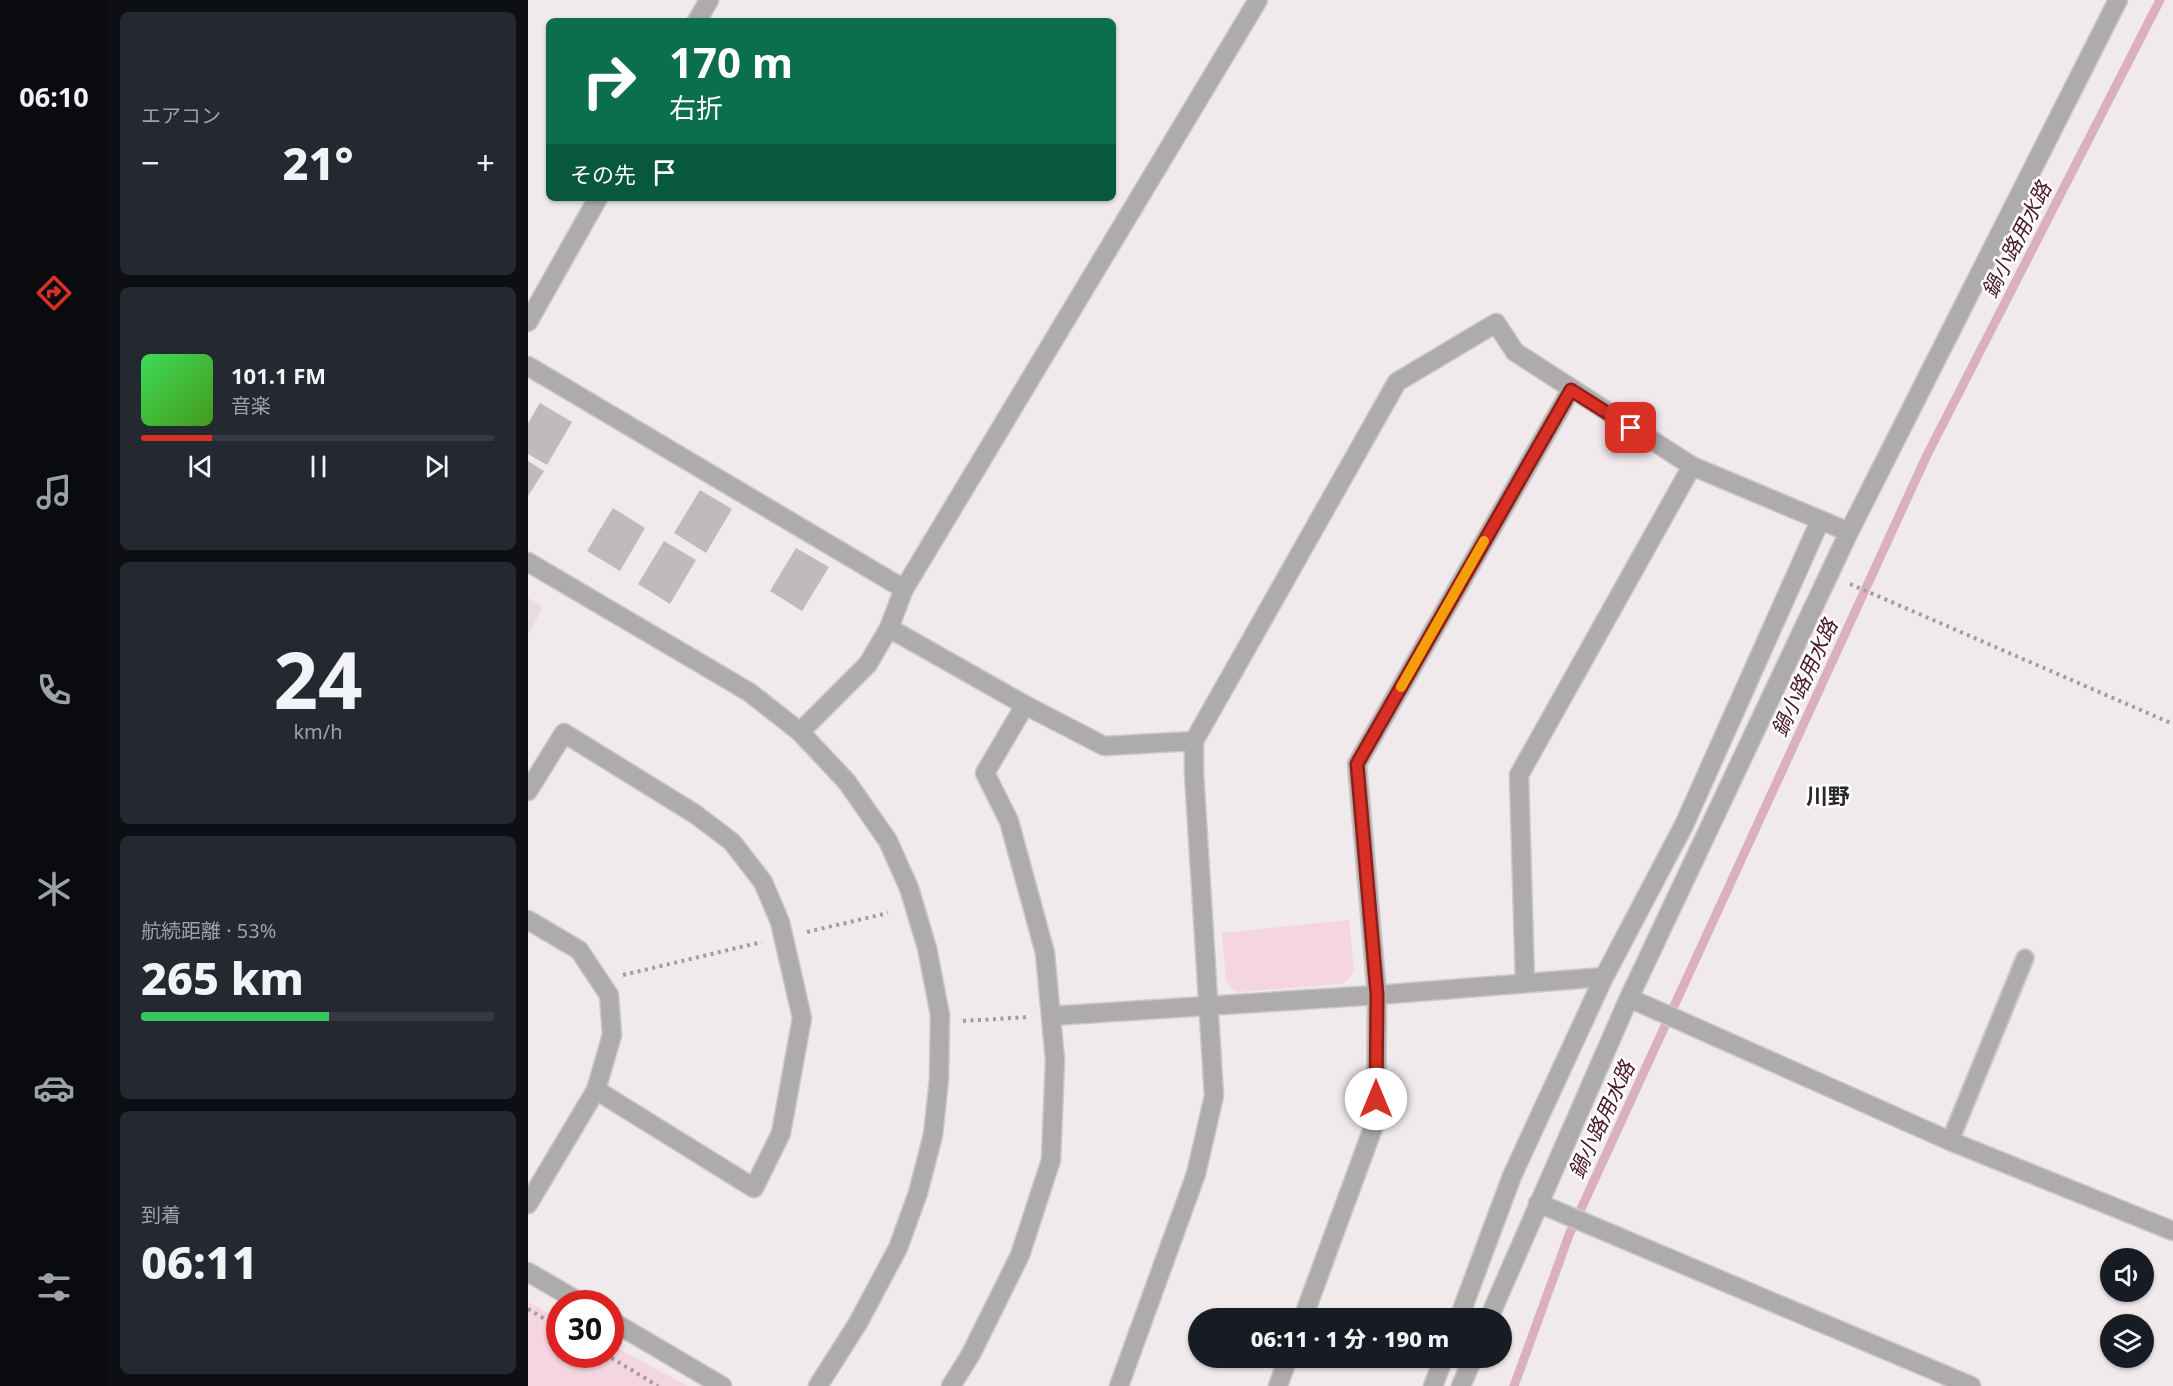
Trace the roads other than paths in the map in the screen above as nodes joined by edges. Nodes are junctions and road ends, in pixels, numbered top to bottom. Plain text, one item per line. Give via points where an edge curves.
1 (709, 0) edge
2 (1258, 0) edge
3 (2118, 0) edge
4 (699, 18) edge
5 (596, 201) edge
6 (528, 322) edge
7 (528, 366) edge
8 (1571, 390) junction
9 (1692, 466) junction
10 (1820, 521) junction
11 (1849, 532) junction
12 (530, 567) edge
13 (904, 589) junction
14 (889, 628) junction
15 (1024, 705) junction
16 (800, 732) junction
17 (1194, 741) junction
18 (528, 791) edge
19 (528, 920) edge
20 (2025, 958) dead end
21 (1604, 977) junction
22 (1525, 983) junction
23 (1377, 995) junction
24 (1629, 998) junction
25 (1210, 1005) junction
26 (1051, 1016) junction
27 (596, 1090) junction
28 (1950, 1141) junction
29 (1538, 1203) junction
30 (528, 1204) edge
31 (2173, 1231) edge
32 (528, 1272) edge
33 (559, 1290) edge
34 (1307, 1308) edge
35 (1463, 1308) edge
36 (1493, 1308) edge
37 (624, 1328) edge
38 (1284, 1368) edge
39 (1440, 1368) edge
40 (1469, 1368) edge
41 (722, 1386) edge
42 (818, 1386) edge
43 (951, 1386) edge
44 (1119, 1386) edge
45 (1278, 1386) edge
46 (1433, 1386) edge
47 (1461, 1386) edge
48 (1971, 1386) edge

1 - 4 street
2 - 13 street
3 - 11 street
5 - 6 street
7 - 13 street
8 - 9 street
8 - 17 street via 1515,352 1496,323 1397,382
8 - 23 street via 1357,764
9 - 10 street
9 - 22 street via 1520,775
10 - 11 street
10 - 21 street via 1684,825
11 - 24 street
12 - 16 street via 749,692
13 - 14 street
14 - 15 street
14 - 16 street via 868,664
15 - 17 street via 1104,746
15 - 26 street via 985,773 1009,821 1045,953
16 - 42 street via 847,782 888,841 912,898 927,948 939,1015 939,1079 933,1135 918,1193 898,1248 858,1323
17 - 25 street
18 - 27 street via 564,733 695,814 732,842 763,882 784,937 802,1018 781,1133 754,1188
19 - 27 street via 579,950 609,994 612,1035
20 - 28 lane
21 - 22 street
21 - 35 street via 1512,1176
22 - 23 street
23 - 25 street
23 - 34 street via 1376,1120
24 - 28 street
24 - 29 street
25 - 26 street
25 - 44 street via 1214,1096 1196,1174
26 - 43 street via 1055,1060 1051,1160 1020,1255
27 - 30 street
28 - 31 street
29 - 36 street
29 - 48 street
32 - 33 street
37 - 41 street
38 - 45 street
39 - 46 street
40 - 47 street

